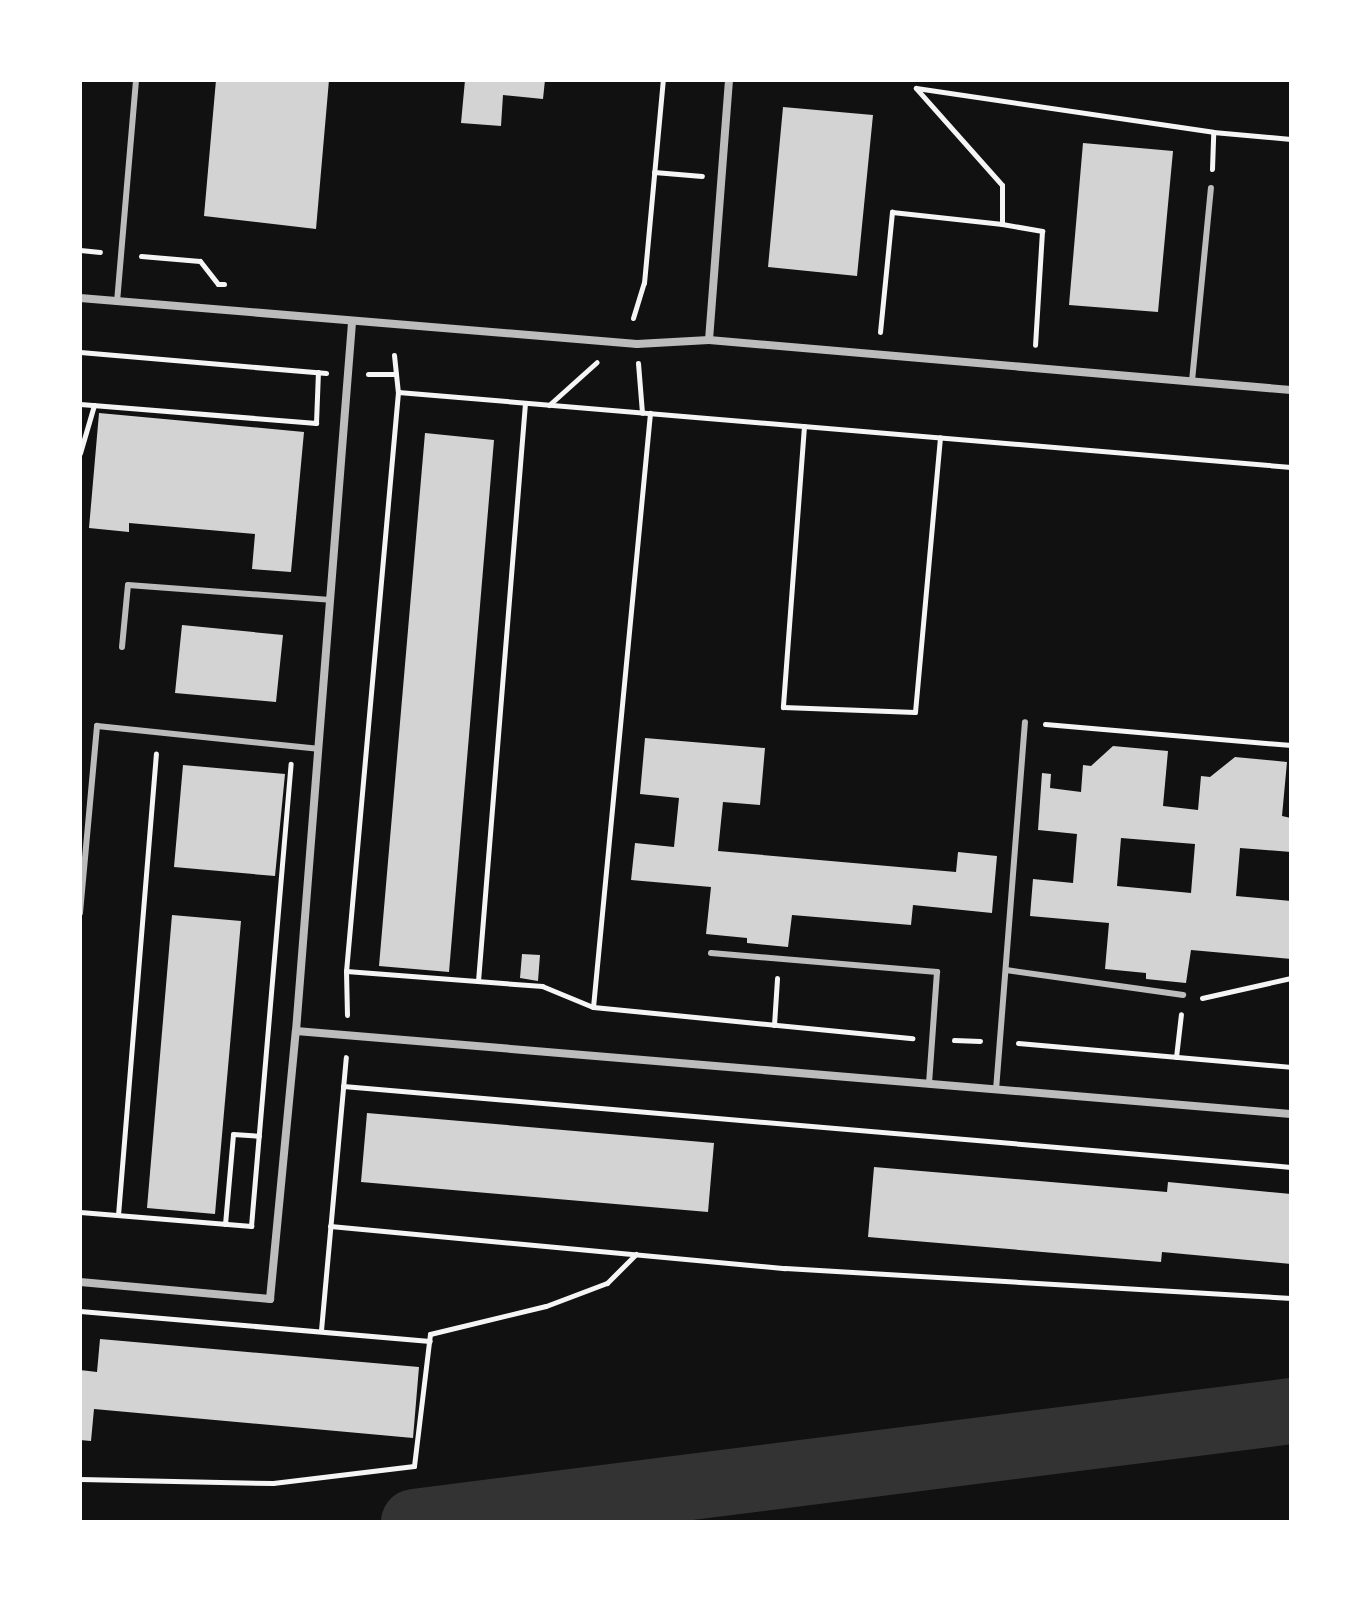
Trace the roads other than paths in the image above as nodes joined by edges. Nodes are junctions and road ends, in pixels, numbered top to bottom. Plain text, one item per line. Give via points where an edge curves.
1 (136, 80) edge
2 (729, 80) edge
3 (1211, 188) road end
4 (80, 298) edge
5 (117, 302) junction
6 (352, 322) junction
7 (709, 340) junction
8 (1192, 381) junction
9 (1291, 390) edge
10 (330, 600) junction
11 (122, 647) dead end
12 (1025, 722) road end
13 (318, 749) junction
14 (80, 913) edge
15 (711, 953) dead end
16 (1006, 970) junction
17 (1183, 995) road end
18 (296, 1031) junction
19 (929, 1084) junction
20 (996, 1090) junction
21 (1291, 1114) edge
22 (80, 1282) edge

1 - 5 lane
2 - 7 street
3 - 8 lane
4 - 5 street
5 - 6 street
6 - 7 street via 618,343
6 - 10 street
7 - 8 street
8 - 9 street
10 - 11 lane via 128,585
10 - 13 street
12 - 16 lane
13 - 14 lane via 97,726
13 - 18 street
15 - 19 lane via 937,972
16 - 17 lane
16 - 20 lane
18 - 19 street
18 - 22 street via 270,1299
19 - 20 street
20 - 21 street

